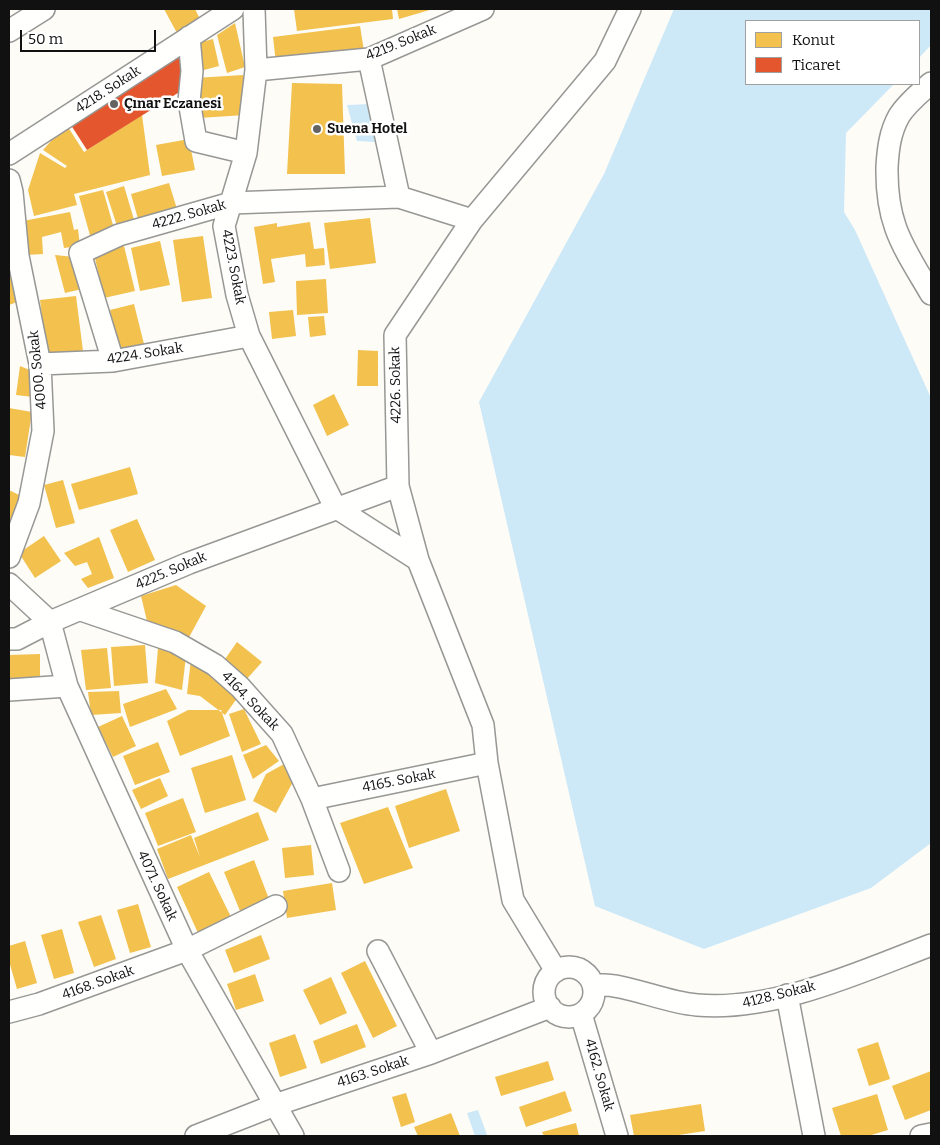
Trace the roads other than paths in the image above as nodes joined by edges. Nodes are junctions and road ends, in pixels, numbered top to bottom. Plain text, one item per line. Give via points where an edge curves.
1 (44, 9) edge
2 (232, 9) edge
3 (254, 9) edge
4 (483, 9) edge
5 (630, 9) edge
6 (9, 31) edge
7 (190, 37) junction
8 (369, 59) junction
9 (256, 70) junction
10 (931, 83) edge
11 (9, 154) edge
12 (246, 154) junction
13 (9, 180) edge
14 (399, 197) junction
15 (231, 203) junction
16 (472, 220) junction
17 (929, 285) edge
18 (249, 336) junction
19 (113, 361) junction
20 (40, 364) junction
21 (398, 486) junction
22 (335, 507) junction
23 (9, 557) edge
24 (418, 560) junction
25 (9, 584) edge
26 (81, 610) junction
27 (50, 622) junction
28 (9, 639) edge
29 (67, 686) junction
30 (9, 690) edge
31 (487, 763) junction
32 (312, 799) junction
33 (339, 871) dead end
34 (276, 906) dead end
35 (931, 946) edge
36 (187, 950) junction
37 (378, 951) dead end
38 (556, 971) junction
39 (594, 984) junction
40 (787, 995) junction
41 (550, 1007) junction
42 (9, 1012) edge
43 (581, 1014) junction
44 (431, 1053) junction
45 (275, 1105) junction
46 (931, 1134) edge
47 (196, 1136) edge
48 (293, 1136) edge
49 (617, 1136) edge
50 (814, 1136) edge
51 (921, 1136) edge

1 - 6 street
2 - 7 street, 4218. Sokak
3 - 9 street, 4223. Sokak
4 - 8 street, 4219. Sokak
5 - 16 street, 4226. Sokak via 605,62
7 - 11 street, 4218. Sokak
7 - 12 street via 192,71 189,101 196,141
8 - 9 street, 4219. Sokak
8 - 14 street
9 - 12 street, 4223. Sokak
10 - 17 street via 910,102 892,131 886,196 898,237
12 - 15 street, 4223. Sokak
13 - 20 street, 4000. Sokak via 18,256
14 - 15 street, 4222. Sokak
14 - 16 street, 4222. Sokak
15 - 18 street, 4223. Sokak via 224,226 237,295
15 - 19 street, 4222. Sokak via 120,235 80,253
16 - 21 street, 4226. Sokak via 395,335
18 - 19 street, 4224. Sokak
18 - 22 street, 4223. Sokak
19 - 20 street, 4224. Sokak
20 - 23 street, 4000. Sokak via 43,431 29,503
21 - 22 street, 4225. Sokak
21 - 24 street, 4226. Sokak
22 - 24 street
22 - 26 street, 4225. Sokak via 189,563
24 - 31 street, 4226. Sokak via 483,725
25 - 27 street
26 - 27 street, 4225. Sokak
26 - 32 street, 4164. Sokak via 175,642 215,666 240,687 282,734
27 - 28 street, 4225. Sokak via 17,639
27 - 29 street, 4071. Sokak
29 - 30 street
29 - 36 street, 4071. Sokak
31 - 32 street, 4165. Sokak
31 - 38 street via 513,900
32 - 33 street, 4164. Sokak
34 - 36 street, 4168. Sokak
35 - 40 street, 4128. Sokak
36 - 42 street, 4168. Sokak
36 - 45 street, 4071. Sokak
37 - 44 street
38 - 39 street via 578,969
38 - 41 street via 544,991
39 - 40 street, 4128. Sokak via 619,985 655,998 698,1005 728,1006
39 - 43 street via 592,1002
40 - 50 street
41 - 43 street via 564,1016
41 - 44 street, 4163. Sokak
43 - 49 street, 4162. Sokak
44 - 45 street, 4163. Sokak
45 - 47 street, 4163. Sokak
45 - 48 street, 4071. Sokak
46 - 51 street

